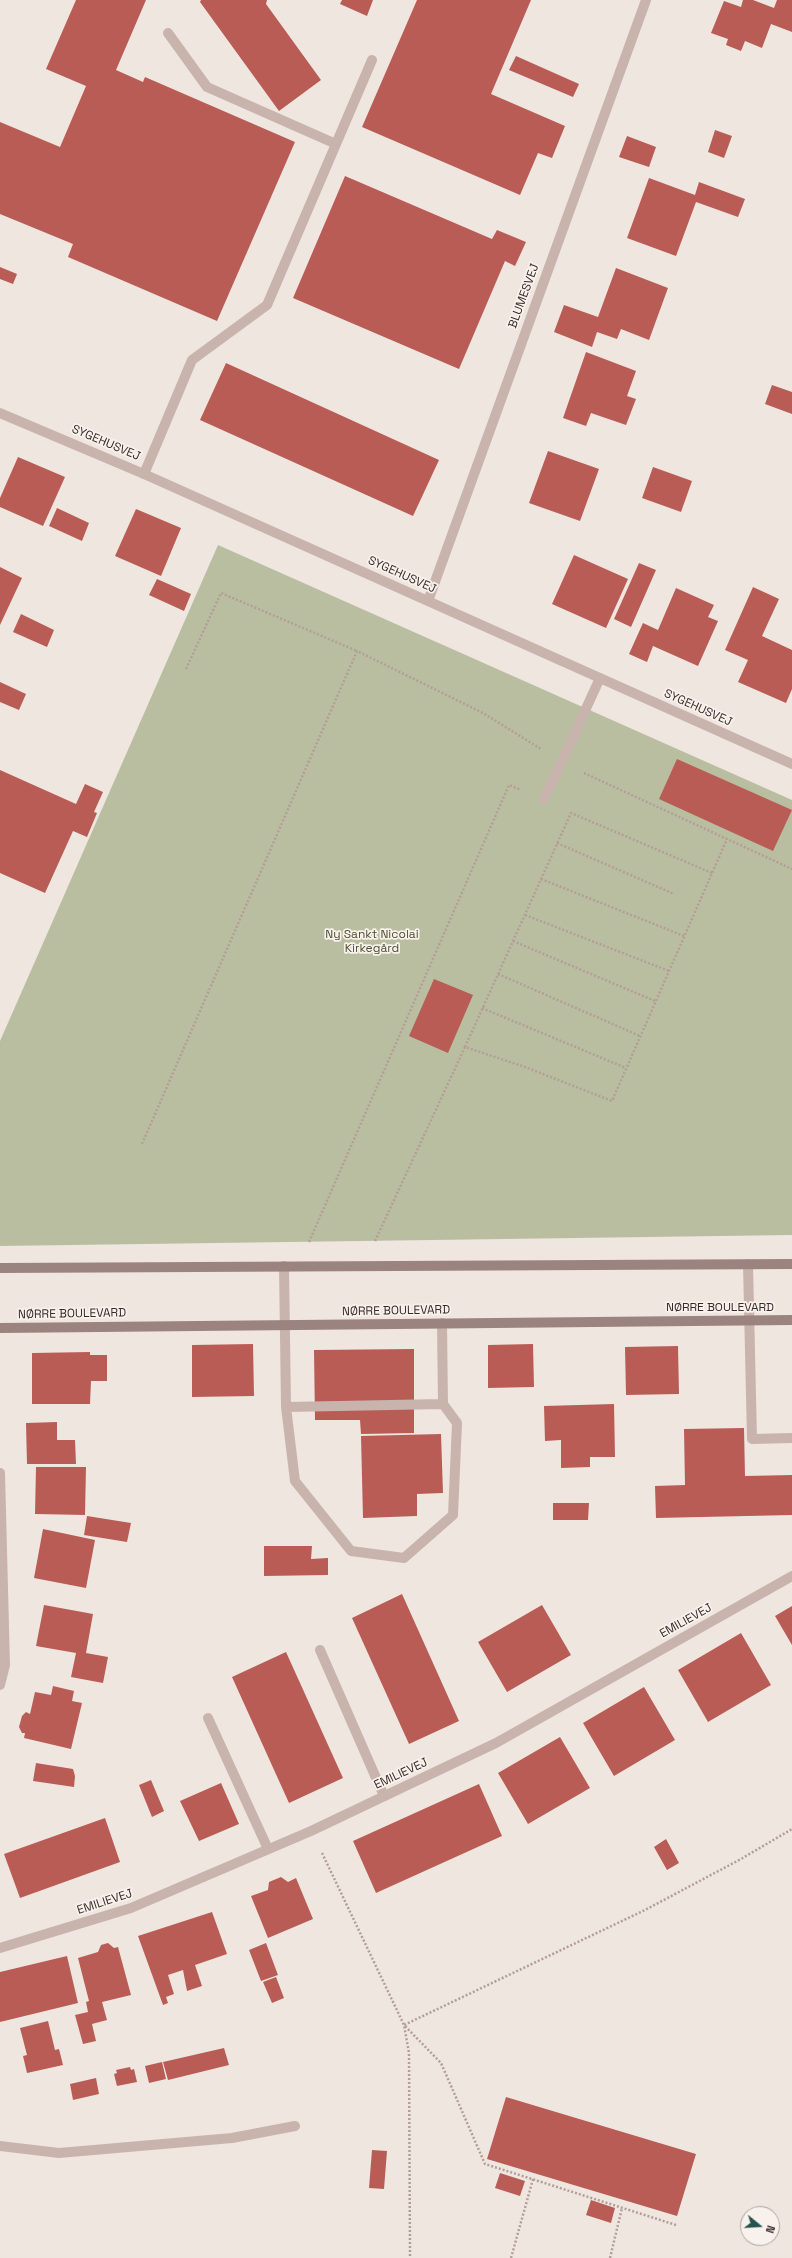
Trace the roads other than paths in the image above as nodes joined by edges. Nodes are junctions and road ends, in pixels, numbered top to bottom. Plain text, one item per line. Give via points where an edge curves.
1 (646, 0) edge
2 (168, 33) dead end
3 (372, 60) dead end
4 (336, 144) junction
5 (0, 413) edge
6 (144, 474) junction
7 (428, 601) junction
8 (600, 678) junction
9 (792, 764) edge
10 (544, 800) road end
11 (748, 1264) junction
12 (792, 1264) edge
13 (284, 1266) junction
14 (0, 1268) edge
15 (792, 1320) edge
16 (748, 1321) junction
17 (442, 1324) junction
18 (285, 1325) junction
19 (0, 1328) edge
20 (444, 1404) junction
21 (286, 1407) junction
22 (792, 1438) edge
23 (0, 1473) edge
24 (792, 1576) edge
25 (320, 1650) dead end
26 (0, 1685) edge
27 (208, 1718) dead end
28 (384, 1796) junction
29 (268, 1849) junction
30 (0, 1948) edge
31 (295, 2126) dead end
32 (0, 2146) edge

1 - 7 street, BLUMESVEJ
2 - 4 street via 208,87
3 - 4 street
4 - 6 street via 267,304 192,360
5 - 6 street, SYGEHUSVEJ
6 - 7 street, SYGEHUSVEJ
7 - 8 street, SYGEHUSVEJ
8 - 9 street, SYGEHUSVEJ
8 - 10 street
11 - 12 street
11 - 13 street
11 - 16 street
13 - 14 street
13 - 18 street
15 - 16 street, NØRRE BOULEVARD
16 - 17 street, NØRRE BOULEVARD
16 - 22 street via 752,1440
17 - 18 street, NØRRE BOULEVARD
17 - 20 street
18 - 19 street, NØRRE BOULEVARD
18 - 21 street
20 - 21 street
20 - 21 street via 457,1423 453,1515 404,1558 351,1551 294,1481
23 - 26 street via 5,1665
24 - 28 street, EMILIEVEJ via 496,1743
25 - 28 street
27 - 29 street
28 - 29 street, EMILIEVEJ
29 - 30 street, EMILIEVEJ via 131,1908
31 - 32 street via 232,2138 58,2153

